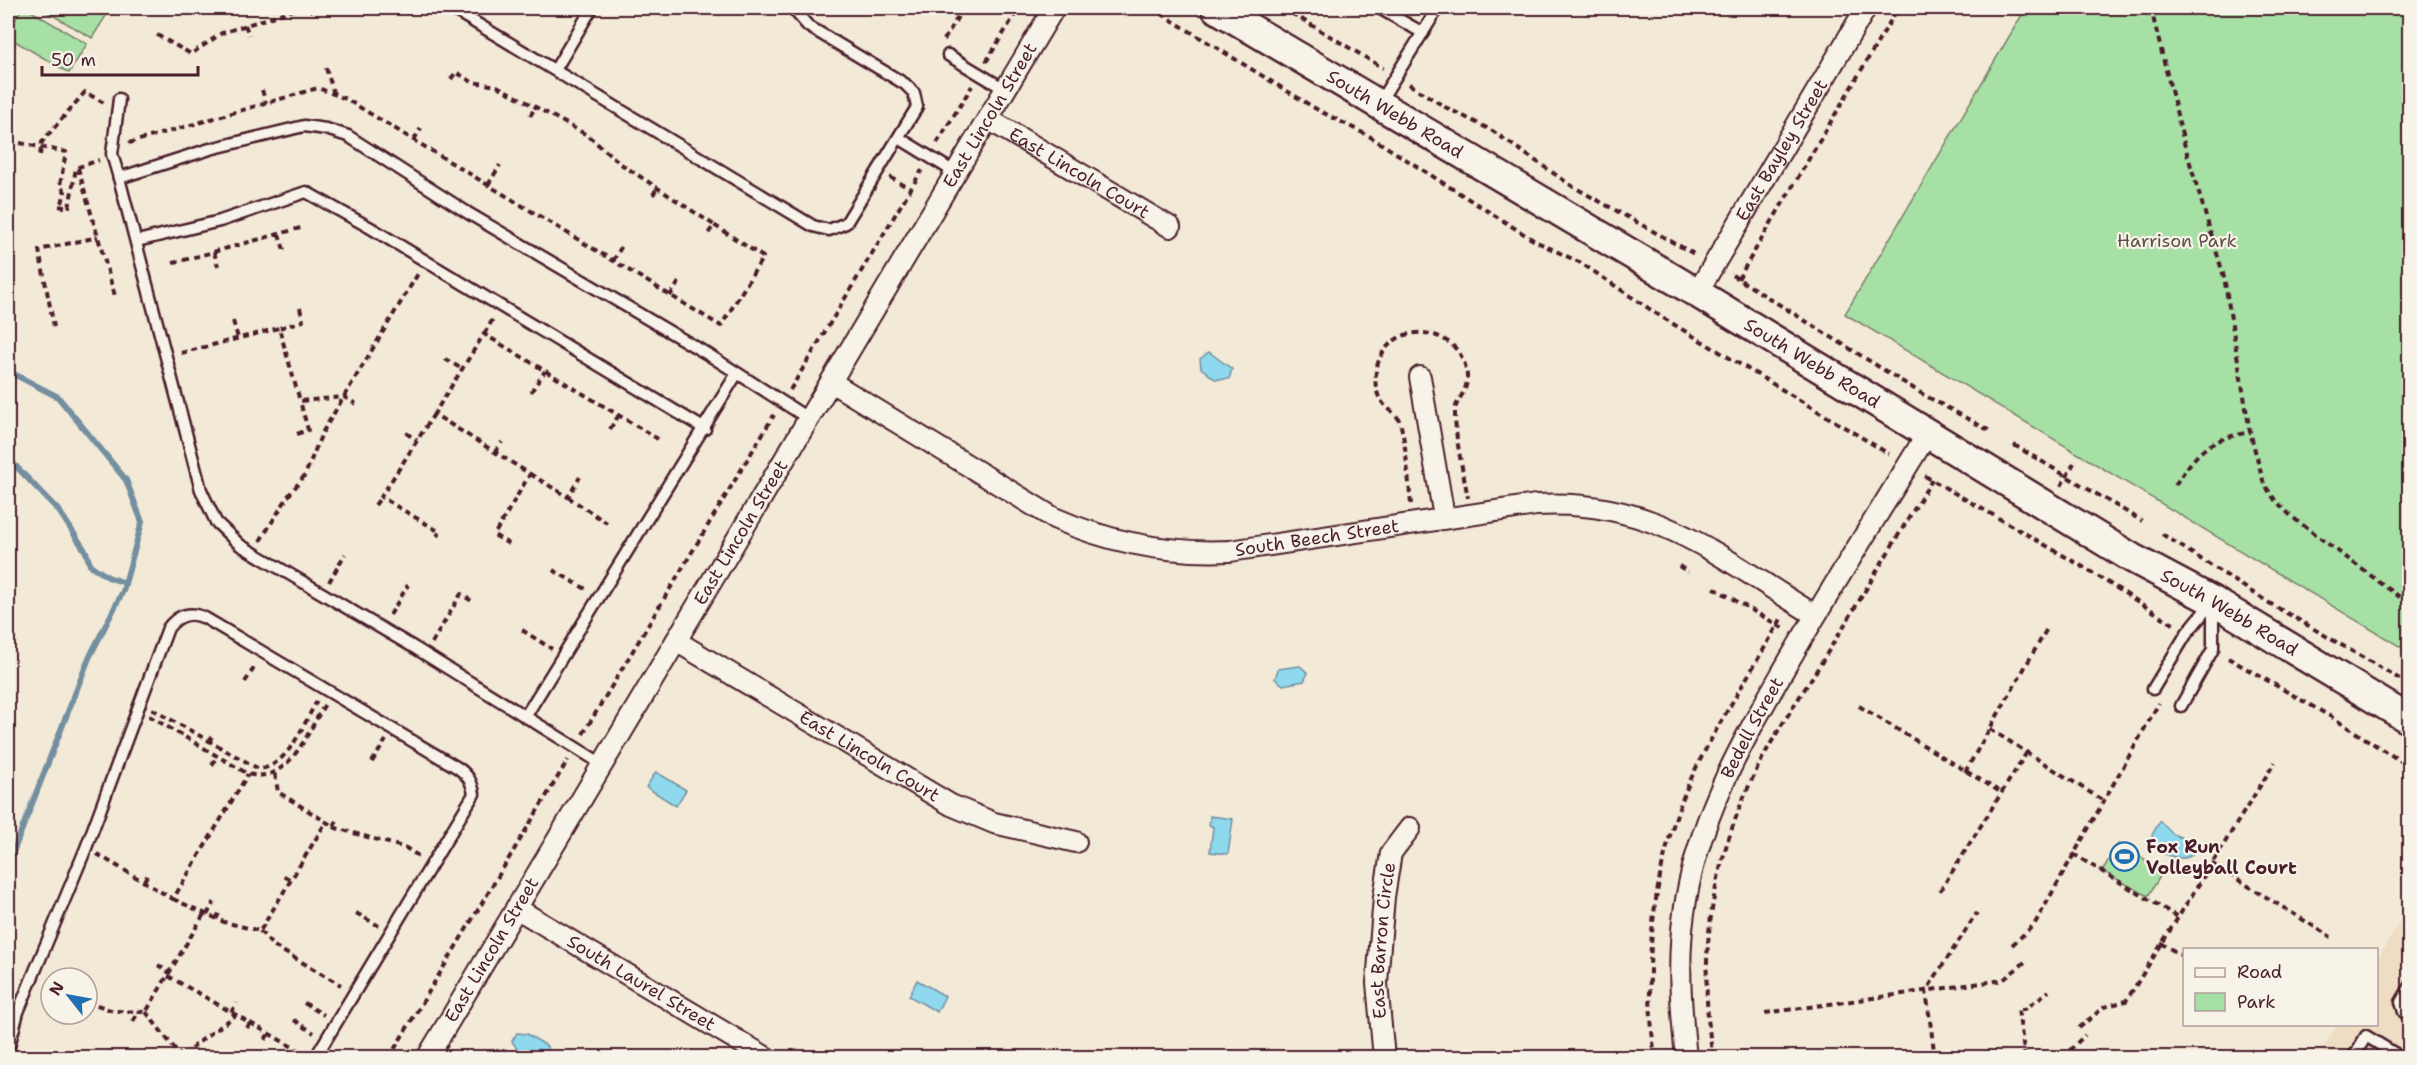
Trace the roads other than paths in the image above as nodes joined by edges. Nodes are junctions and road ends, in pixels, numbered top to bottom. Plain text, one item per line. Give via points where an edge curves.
1 (452, 8) edge
2 (592, 8) edge
3 (797, 8) edge
4 (1054, 8) edge
5 (1216, 8) edge
6 (1380, 8) edge
7 (1438, 8) edge
8 (1866, 8) edge
9 (1423, 33) junction
10 (948, 55) dead end
11 (555, 70) junction
12 (1006, 90) junction
13 (119, 99) dead end
14 (1378, 105) junction
15 (988, 120) junction
16 (899, 138) junction
17 (956, 173) junction
18 (119, 178) junction
19 (1170, 227) dead end
20 (137, 241) junction
21 (1697, 292) junction
22 (736, 375) junction
23 (1420, 377) dead end
24 (831, 382) junction
25 (809, 419) junction
26 (705, 429) junction
27 (1927, 434) junction
28 (1444, 517) junction
29 (2213, 601) junction
30 (1815, 615) junction
31 (676, 640) junction
32 (2153, 689) dead end
33 (2181, 706) dead end
34 (525, 717) junction
35 (2409, 720) edge
36 (602, 764) junction
37 (1410, 828) dead end
38 (1077, 842) dead end
39 (516, 908) junction
40 (2409, 987) edge
41 (2409, 1017) edge
42 (8, 1050) edge
43 (313, 1058) edge
44 (427, 1058) edge
45 (766, 1058) edge
46 (1384, 1058) edge
47 (1686, 1058) edge
48 (2354, 1058) edge
49 (2402, 1058) edge

1 - 11 lane
2 - 11 lane
3 - 16 lane via 808,26 914,93 917,106
4 - 12 street, East Lincoln Street
5 - 14 main road, South Webb Road
6 - 9 lane
7 - 9 lane
8 - 21 street, East Bayley Street
9 - 14 lane
10 - 12 lane
11 - 16 lane via 821,229 846,223
12 - 15 street, East Lincoln Street
13 - 18 lane via 112,154
14 - 21 main road, South Webb Road
15 - 17 street, East Lincoln Street
15 - 19 street, East Lincoln Court
16 - 17 lane
17 - 24 street, East Lincoln Street
18 - 20 lane
18 - 22 lane via 210,149 304,126 338,132 709,355
20 - 26 lane via 306,192
20 - 34 lane via 207,507 227,535
21 - 27 main road, South Webb Road
22 - 25 lane
22 - 26 lane
23 - 28 street
24 - 25 street, East Lincoln Street
24 - 28 street, South Beech Street via 1054,518 1138,546 1187,552 1230,551
25 - 31 street, East Lincoln Street
26 - 34 lane
27 - 29 main road, South Webb Road via 2132,558
27 - 30 street, Bedell Street
28 - 30 street, South Beech Street via 1561,503 1634,514 1699,543
29 - 32 lane via 2187,633
29 - 33 lane via 2214,650
29 - 35 main road, South Webb Road
30 - 47 street, Bedell Street via 1737,752 1700,842 1685,904 1680,949 1679,987
31 - 36 street, East Lincoln Street
31 - 38 street, East Lincoln Court via 951,805 994,823
34 - 36 lane
36 - 39 street, East Lincoln Street
37 - 46 street, East Barron Circle via 1391,853 1384,897 1377,983
39 - 44 street, East Lincoln Street
39 - 45 street, South Laurel Street
40 - 41 lane via 2401,1002
42 - 43 lane via 18,1012 86,848 168,628 178,618 192,614 206,618 465,773 473,786 474,794
48 - 49 lane via 2366,1036

